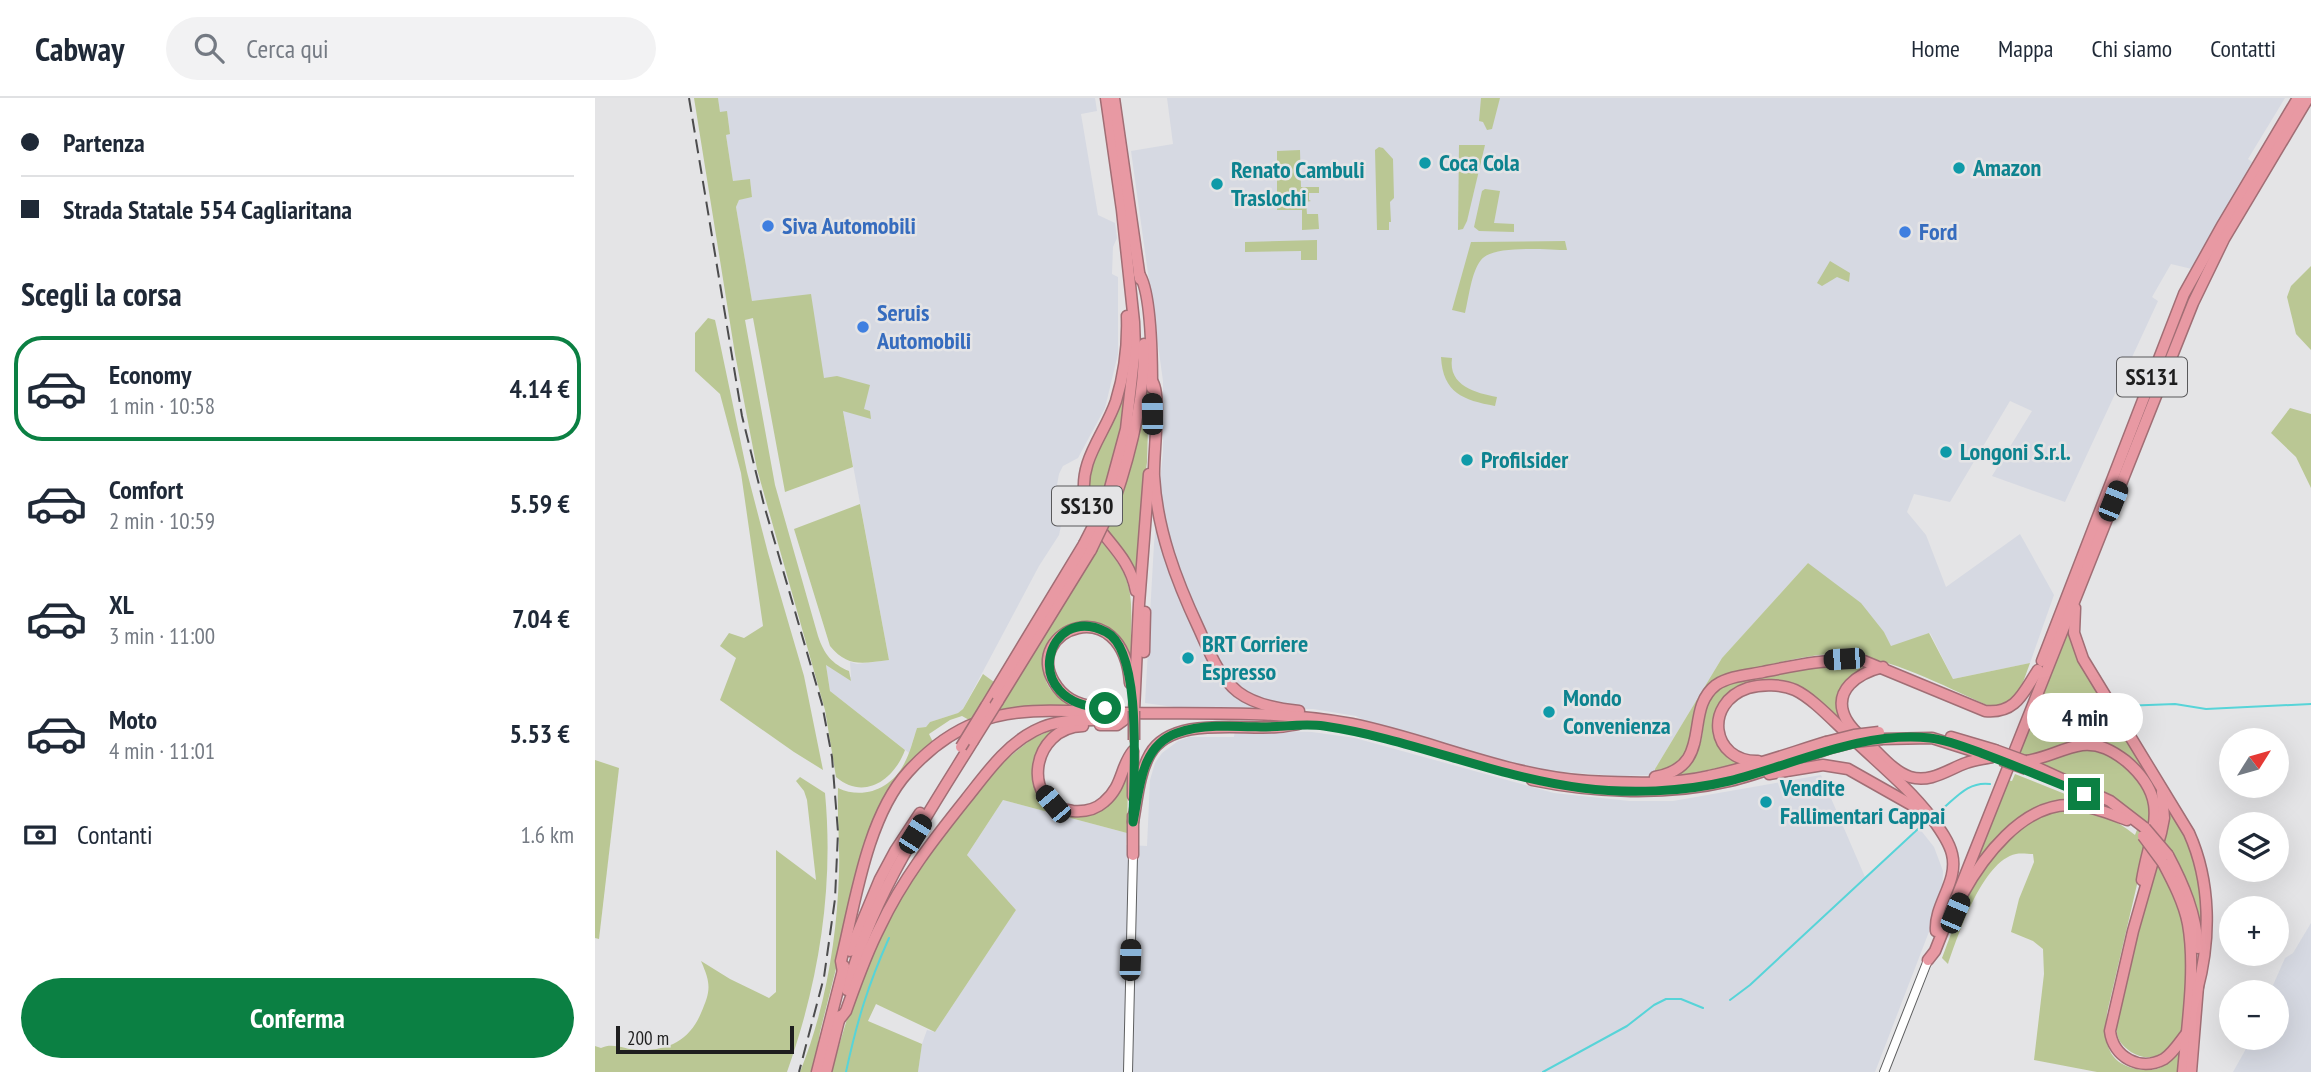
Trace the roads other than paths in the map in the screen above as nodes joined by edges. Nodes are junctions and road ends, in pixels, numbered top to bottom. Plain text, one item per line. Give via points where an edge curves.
1 (1106, 98) edge
2 (1114, 98) edge
3 (2298, 98) edge
4 (2308, 98) edge
5 (2311, 104) edge
6 (2294, 121) junction
7 (1134, 276) junction
8 (1152, 381) junction
9 (1087, 547) junction
10 (2083, 576) junction
11 (1141, 582) junction
12 (1139, 604) junction
13 (1883, 667) junction
14 (2038, 670) junction
15 (1136, 673) junction
16 (1132, 691) junction
17 (1113, 713) junction
18 (1079, 716) junction
19 (1125, 720) junction
20 (1298, 723) junction
21 (1355, 725) junction
22 (1133, 746) junction
23 (1826, 746) junction
24 (1996, 756) junction
25 (1768, 760) junction
26 (2025, 765) junction
27 (1728, 781) junction
28 (1629, 782) junction
29 (2162, 788) junction
30 (1931, 816) junction
31 (2127, 820) junction
32 (1133, 822) junction
33 (2144, 832) junction
34 (1133, 855) joint
35 (2166, 859) junction
36 (2133, 931) junction
37 (1939, 932) junction
38 (1928, 960) joint
39 (842, 972) junction
40 (2197, 991) junction
41 (839, 1020) junction
42 (2186, 1034) junction
43 (817, 1072) edge
44 (827, 1072) edge
45 (1128, 1072) edge
46 (1884, 1072) edge
47 (2183, 1072) edge
48 (2191, 1072) edge

1 - 7 highway, SS130
2 - 7 highway, SS130
3 - 14 highway, SS131 via 2184,294
4 - 6 highway, SS131
5 - 6 highway
6 - 10 highway, SS131 via 2224,239 2193,303
7 - 8 highway, SS130 via 1145,281
7 - 9 highway, bridge via 1131,398 1111,500
7 - 12 highway, SS130 via 1127,290 1119,388 1083,482 1097,527 1129,566
8 - 11 highway, SS130
8 - 21 highway via 1156,385 1154,475 1164,540 1181,589 1219,669 1250,699 1335,716
9 - 39 highway, bridge via 895,850
9 - 41 highway, bridge via 877,904
10 - 29 highway via 2073,617 2079,650
10 - 37 highway, SS131
11 - 12 highway, SS130
11 - 15 highway via 1145,588 1144,654
12 - 15 highway, SS130
13 - 14 highway via 1998,712 2018,702
13 - 24 highway via 1856,677 1844,694 1843,707 1853,729 1892,766 1908,777 1926,779
13 - 28 highway via 1844,659 1732,678 1716,686 1705,699 1689,758 1664,776
14 - 37 highway, SS131
15 - 16 highway, SS130
16 - 17 highway via 1125,655 1109,633 1083,626 1058,638 1048,661 1058,688 1079,704
16 - 22 highway, bridge
17 - 18 highway
17 - 21 highway via 1292,717
18 - 19 highway
18 - 39 highway via 1038,711 977,722 941,742 907,773 873,835
18 - 41 highway via 1035,731 992,765 925,851 891,906
19 - 20 highway
19 - 22 highway via 1117,725 1077,726 1052,738 1038,761 1041,790 1065,810 1089,811 1110,796 1124,774
20 - 27 highway via 1346,729 1565,786 1631,790
20 - 32 highway via 1192,729 1165,738 1145,766
21 - 28 highway via 1531,773
22 - 32 highway
23 - 24 highway, bridge via 1881,735 1932,738
23 - 25 highway
23 - 27 highway
24 - 26 highway, bridge
25 - 28 highway via 1708,777
25 - 30 highway via 1751,761 1724,747 1719,713 1728,698 1753,687 1796,690
26 - 31 highway via 2104,803
26 - 33 highway via 2110,801
26 - 36 highway via 2082,745 2098,745 2132,766 2152,792 2156,814
27 - 30 highway via 1823,765 1848,769
29 - 36 highway via 2161,833
29 - 40 highway via 2189,833 2204,876 2206,925
30 - 37 highway via 1948,844 1954,868 1935,922
31 - 33 highway
31 - 37 highway via 2069,805 2024,820 1975,875 1949,927
32 - 34 highway
33 - 35 highway, bridge
34 - 45 main road
35 - 40 highway via 2181,880 2195,921
35 - 42 highway via 2189,926
36 - 42 highway via 2111,1021 2116,1051 2129,1061 2151,1065 2166,1058
37 - 38 highway, SS131
38 - 46 main road
39 - 43 highway
40 - 48 highway
41 - 44 highway
42 - 47 highway

